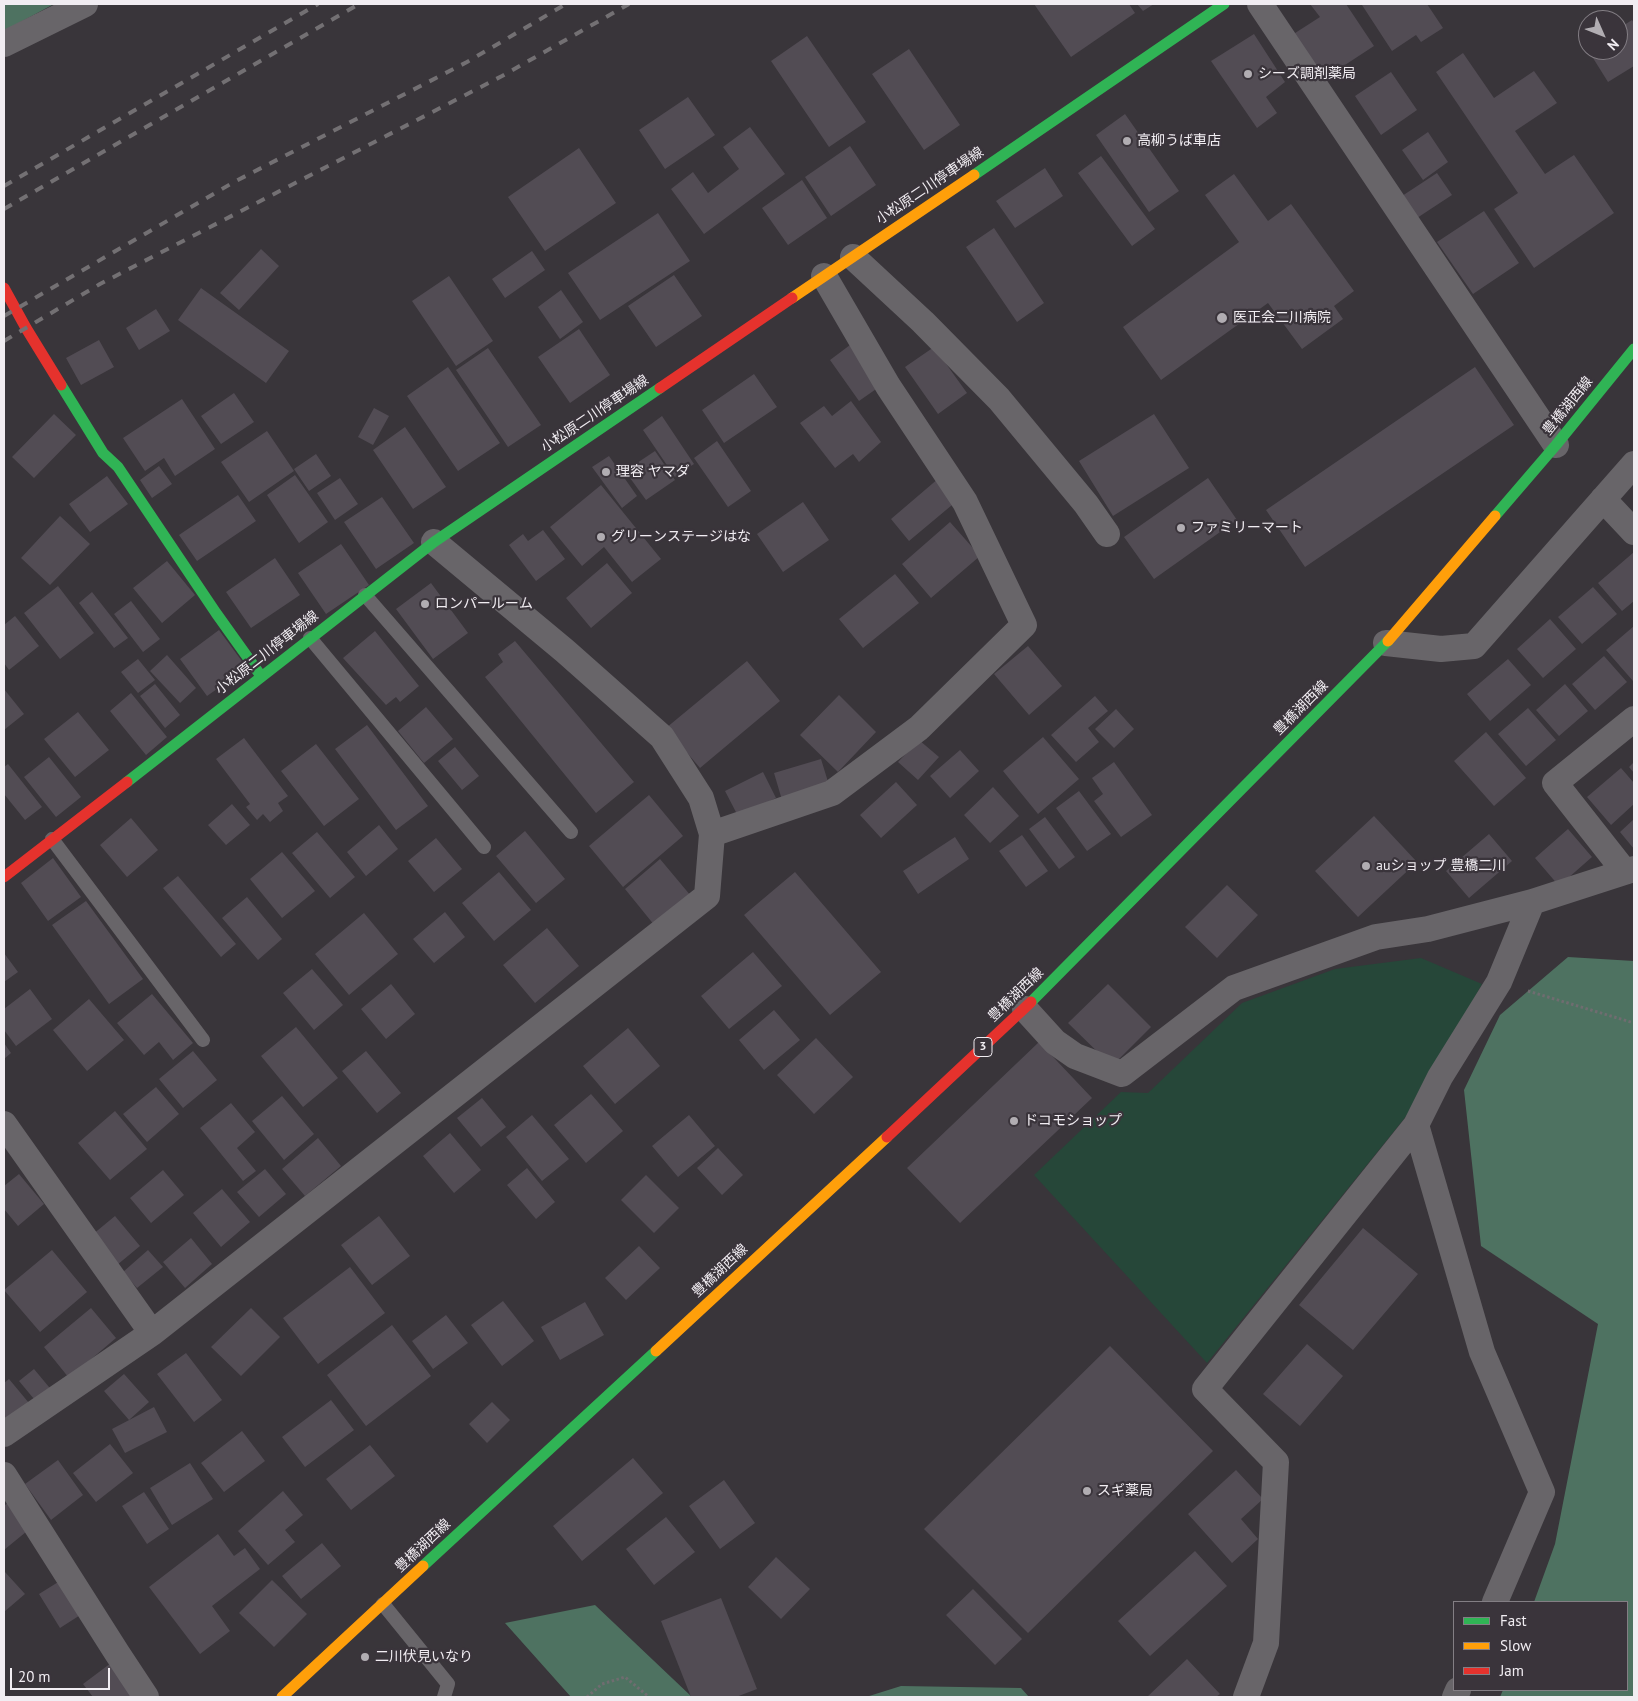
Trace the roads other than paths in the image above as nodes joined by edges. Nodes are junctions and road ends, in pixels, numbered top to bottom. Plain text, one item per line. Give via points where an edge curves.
1 (85, 4) edge
2 (1224, 4) edge
3 (1260, 4) edge
4 (4, 44) edge
5 (853, 257) junction
6 (824, 276) junction
7 (4, 288) edge
8 (1634, 349) edge
9 (1556, 445) junction
10 (1634, 464) edge
11 (1603, 498) junction
12 (1634, 532) edge
13 (1106, 534) dead end
14 (434, 542) junction
15 (365, 595) junction
16 (310, 638) junction
17 (1386, 643) junction
18 (261, 676) junction
19 (1634, 719) edge
20 (571, 832) dead end
21 (712, 834) junction
22 (52, 839) junction
23 (484, 847) dead end
24 (1630, 871) edge
25 (4, 877) edge
26 (1532, 902) junction
27 (1025, 1009) junction
28 (203, 1040) dead end
29 (4, 1124) edge
30 (1416, 1125) junction
31 (152, 1333) junction
32 (4, 1434) edge
33 (4, 1475) edge
34 (1496, 1601) edge
35 (383, 1604) junction
36 (146, 1697) edge
37 (282, 1697) edge
38 (444, 1697) edge
39 (1246, 1697) edge

1 - 4 street
2 - 5 main road, 小松原二川停車場線
3 - 9 street
5 - 6 main road, 小松原二川停車場線
5 - 13 street via 923,322 999,400 1086,504
6 - 14 main road, 小松原二川停車場線
6 - 21 street via 888,386 964,502 1024,626 920,728 832,793
7 - 18 main road via 103,453 118,467
8 - 9 main road, 豊橋湖西線 / 3
9 - 17 main road, 豊橋湖西線 / 3
10 - 11 street
11 - 12 street
11 - 17 street via 1474,646 1441,649
14 - 15 main road, 小松原二川停車場線
14 - 21 street via 662,737 701,798
15 - 16 main road, 小松原二川停車場線
15 - 20 lane
16 - 18 main road, 小松原二川停車場線
16 - 23 lane
17 - 27 main road, 豊橋湖西線 / 3
18 - 22 main road, 小松原二川停車場線
19 - 24 street via 1555,784
21 - 31 street via 707,896
22 - 25 main road, 小松原二川停車場線
22 - 28 lane
24 - 26 street
26 - 27 street via 1428,929 1376,937 1234,988 1122,1074 1075,1056 1055,1042
26 - 30 street via 1499,982 1440,1077
27 - 35 main road, 豊橋湖西線 / 3
29 - 31 street
30 - 34 street via 1482,1352 1542,1492
30 - 39 street via 1205,1389 1276,1462 1266,1643
31 - 32 street
33 - 36 street
35 - 37 main road, 豊橋湖西線 / 3
35 - 38 lane via 448,1684

